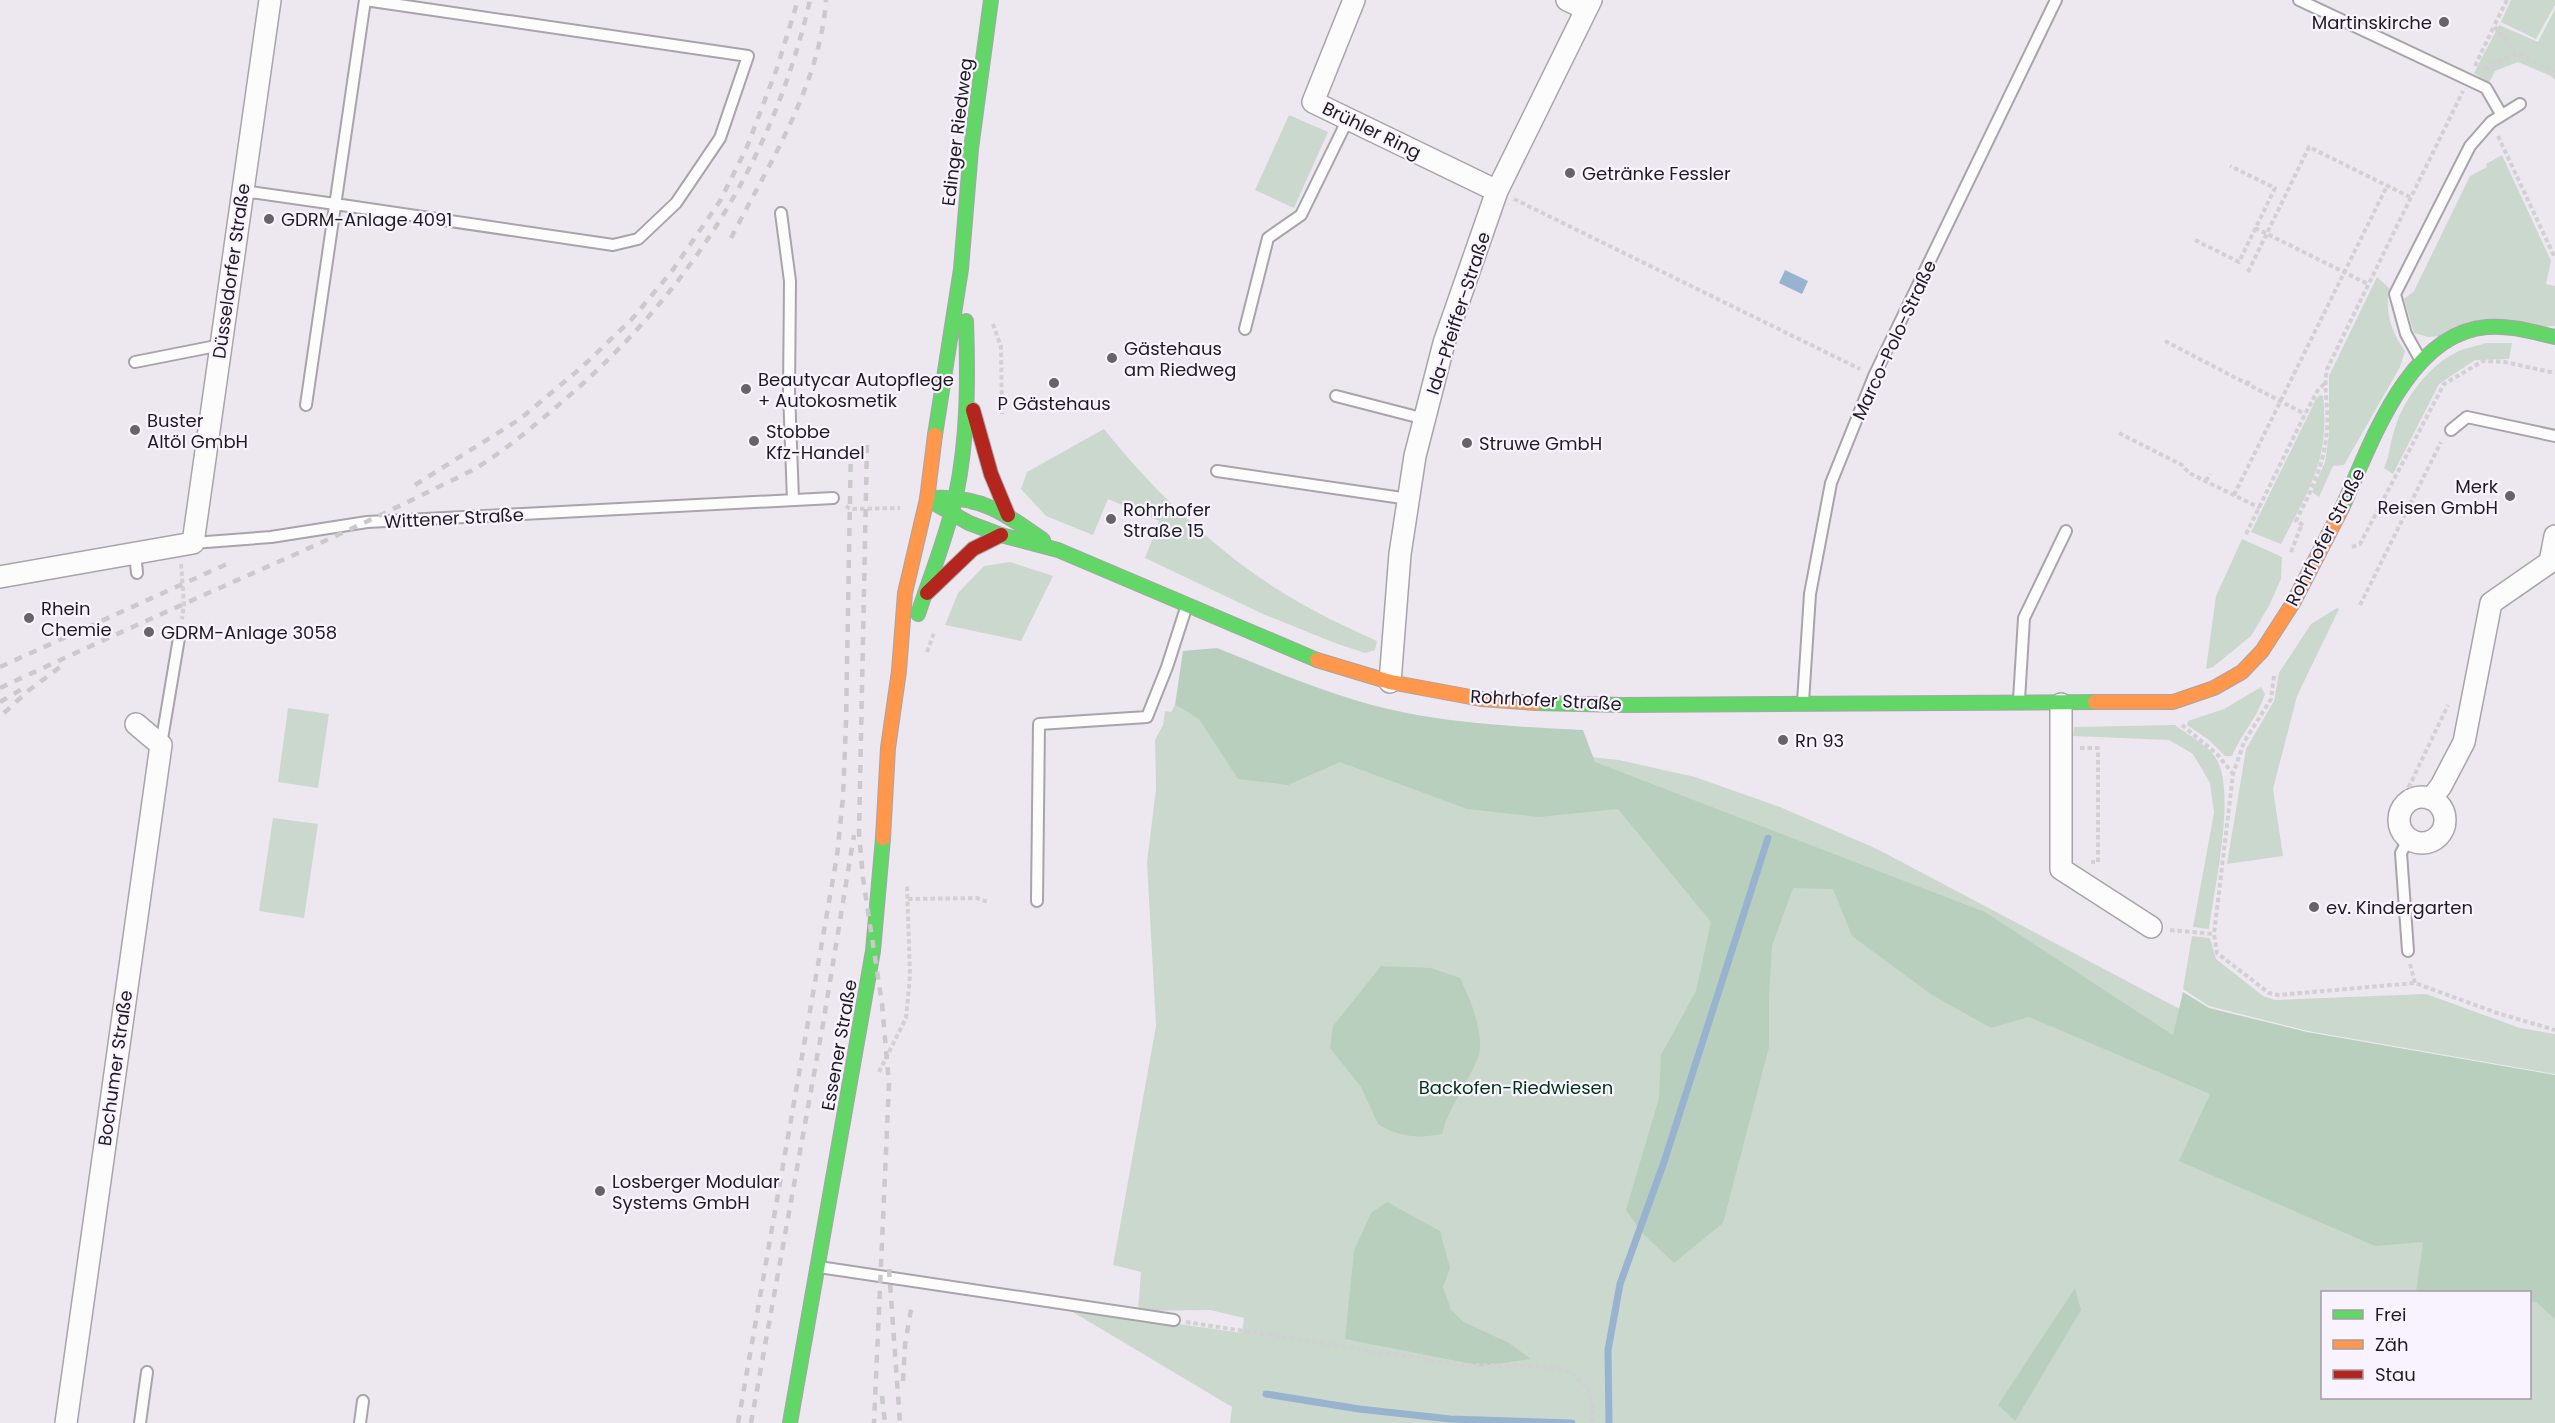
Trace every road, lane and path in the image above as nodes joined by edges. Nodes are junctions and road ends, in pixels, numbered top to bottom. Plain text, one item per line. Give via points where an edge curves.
1 (270, 0) edge
2 (991, 0) edge
3 (1354, 0) edge
4 (1567, 0) edge
5 (2056, 0) edge
6 (2299, 0) edge
7 (2507, 0) edge
8 (1589, 5) edge
9 (2494, 26) junction
10 (2516, 53) junction
11 (2555, 72) edge
12 (2469, 79) junction
13 (2520, 104) dead end
14 (2501, 114) junction
15 (1348, 119) junction
16 (2491, 122) junction
17 (2230, 166) dead end
18 (2387, 186) junction
19 (243, 191) junction
20 (1497, 191) junction
21 (2410, 197) junction
22 (335, 204) junction
23 (781, 213) dead end
24 (2255, 228) junction
25 (2267, 234) junction
26 (2195, 240) dead end
27 (2555, 258) edge
28 (961, 269) junction
29 (2248, 272) dead end
30 (2345, 272) junction
31 (2368, 284) junction
32 (990, 317) dead end
33 (1245, 330) dead end
34 (2555, 338) edge
35 (2165, 341) dead end
36 (221, 345) junction
37 (135, 362) dead end
38 (2422, 362) junction
39 (1874, 376) junction
40 (2250, 379) dead end
41 (2324, 383) junction
42 (2247, 385) junction
43 (969, 392) junction
44 (1336, 396) dead end
45 (2280, 401) junction
46 (306, 405) dead end
47 (2305, 414) junction
48 (1425, 419) junction
49 (1002, 425) dead end
50 (2451, 430) joint
51 (2119, 433) dead end
52 (2555, 436) edge
53 (1217, 471) dead end
54 (2210, 474) dead end
55 (2206, 481) junction
56 (2234, 495) junction
57 (955, 496) junction
58 (833, 498) joint
59 (927, 499) junction
60 (1409, 499) junction
61 (792, 500) junction
62 (909, 507) dead end
63 (2260, 508) junction
64 (951, 514) junction
65 (1008, 515) junction
66 (2066, 531) dead end
67 (2247, 534) dead end
68 (1000, 535) junction
69 (2555, 537) edge
70 (186, 544) junction
71 (1058, 550) junction
72 (2291, 555) dead end
73 (0, 577) edge
74 (923, 598) junction
75 (1187, 604) junction
76 (2360, 605) dead end
77 (937, 624) dead end
78 (180, 632) joint
79 (926, 657) dead end
80 (899, 671) junction
81 (2275, 673) dead end
82 (1390, 682) junction
83 (2451, 698) dead end
84 (1803, 702) junction
85 (2019, 703) junction
86 (2061, 704) junction
87 (2176, 720) dead end
88 (136, 724) dead end
89 (161, 745) junction
90 (2061, 749) junction
91 (2233, 774) junction
92 (2431, 799) junction
93 (2410, 801) junction
94 (2409, 838) junction
95 (2060, 862) junction
96 (907, 876) dead end
97 (908, 900) junction
98 (1036, 901) dead end
99 (988, 902) dead end
100 (2151, 927) joint
101 (2214, 934) junction
102 (2408, 951) dead end
103 (2555, 1030) edge
104 (888, 1054) dead end
105 (818, 1268) junction
106 (1174, 1320) joint
107 (147, 1372) dead end
108 (363, 1401) dead end
109 (66, 1423) edge
110 (140, 1423) edge
111 (360, 1423) edge
112 (790, 1423) edge
113 (1592, 1423) edge

1 - 19 street, Düsseldorfer Straße
2 - 28 main road, Edinger Riedweg via 971,149
3 - 15 street, Brühler Ring via 1313,102
4 - 8 street
5 - 39 lane, Marco-Polo-Straße
6 - 12 lane
7 - 9 path
8 - 20 street, Ida-Pfeiffer-Straße
9 - 10 path
9 - 12 path
10 - 11 path
10 - 12 path
12 - 14 lane via 2486,88
12 - 21 path
13 - 14 lane
14 - 16 lane
15 - 20 street, Brühler Ring
15 - 33 lane via 1300,215 1268,238
16 - 27 path
16 - 38 lane via 2469,146 2395,294 2406,334
17 - 24 path via 2275,188
18 - 21 path
18 - 25 path via 2309,147
18 - 30 path
19 - 22 lane
19 - 36 street, Düsseldorfer Straße
20 - 39 path
20 - 48 street, Ida-Pfeiffer-Straße via 1444,343
21 - 31 path
22 - 22 lane via 613,245 638,239 676,203 720,138 748,56 365,0
22 - 46 lane
23 - 61 lane via 790,281
24 - 25 path
24 - 26 path via 2239,261
25 - 29 path
25 - 30 path
28 - 43 main road, Edinger Riedweg
28 - 59 main road, Edinger Riedweg
30 - 31 path
30 - 45 path
31 - 41 path
32 - 49 path via 1001,347
34 - 38 main road, Rohrhofer Straße via 2526,330 2481,327 2448,340
35 - 42 path
36 - 37 lane
36 - 70 street, Düsseldorfer Straße
38 - 86 main road, Rohrhofer Straße via 2398,389 2300,592 2250,665 2208,691 2173,702
39 - 84 lane, Marco-Polo-Straße via 1831,483 1810,594
40 - 42 path
41 - 47 path
41 - 72 path via 2328,427 2323,460 2296,521 2302,524
42 - 45 path
43 - 57 main road, Edinger Riedweg
43 - 65 main road via 991,474
44 - 48 lane
45 - 47 path
45 - 56 path
47 - 63 path
48 - 60 street, Ida-Pfeiffer-Straße
50 - 52 lane via 2467,417
50 - 76 path via 2439,444
51 - 55 path
53 - 60 lane
54 - 55 path
55 - 56 path
56 - 63 path
57 - 59 main road, Rohrhofer Straße
57 - 64 main road, Essener Straße
57 - 65 main road, Rohrhofer Straße via 975,499
58 - 61 lane, Wittener Straße
58 - 62 path via 850,509
59 - 64 main road, Rohrhofer Straße
59 - 80 main road, Essener Straße via 905,593
60 - 82 street, Ida-Pfeiffer-Straße via 1400,554
61 - 70 lane, Wittener Straße via 367,522 271,537
63 - 67 path
64 - 68 main road, Rohrhofer Straße
64 - 74 main road, Essener Straße
65 - 71 main road, Rohrhofer Straße
66 - 85 lane via 2024,618
68 - 71 main road, Rohrhofer Straße
68 - 74 main road via 973,549
69 - 92 street via 2550,562 2491,603 2464,742
70 - 73 street, Wittener Straße via 136,563
70 - 78 path
71 - 75 main road, Rohrhofer Straße
74 - 80 main road, Essener Straße
75 - 82 main road, Rohrhofer Straße via 1306,657
75 - 98 lane via 1147,717 1039,724
77 - 79 path
78 - 89 lane
80 - 105 main road, Essener Straße via 888,748 873,951
81 - 91 path via 2271,699 2244,742
82 - 84 main road, Rohrhofer Straße via 1481,699 1548,704
83 - 93 path via 2406,793
84 - 85 main road, Rohrhofer Straße
85 - 86 main road, Rohrhofer Straße
86 - 90 street
87 - 91 path via 2217,754
88 - 89 street
89 - 109 street, Bochumer Straße
90 - 95 street
90 - 95 path via 2098,748 2098,862
91 - 101 path
92 - 93 street
92 - 94 street via 2442,809 2442,831 2423,843
93 - 94 street via 2399,819
94 - 102 lane via 2401,853
95 - 100 street via 2061,869
96 - 97 path
97 - 99 path via 977,898
97 - 104 path via 910,976 906,1018
100 - 101 path
101 - 103 path via 2217,953 2269,993 2415,983
105 - 106 lane
105 - 112 main road, Essener Straße
106 - 113 path via 1462,1365 1542,1366 1570,1372 1588,1388
107 - 110 lane
108 - 111 lane

